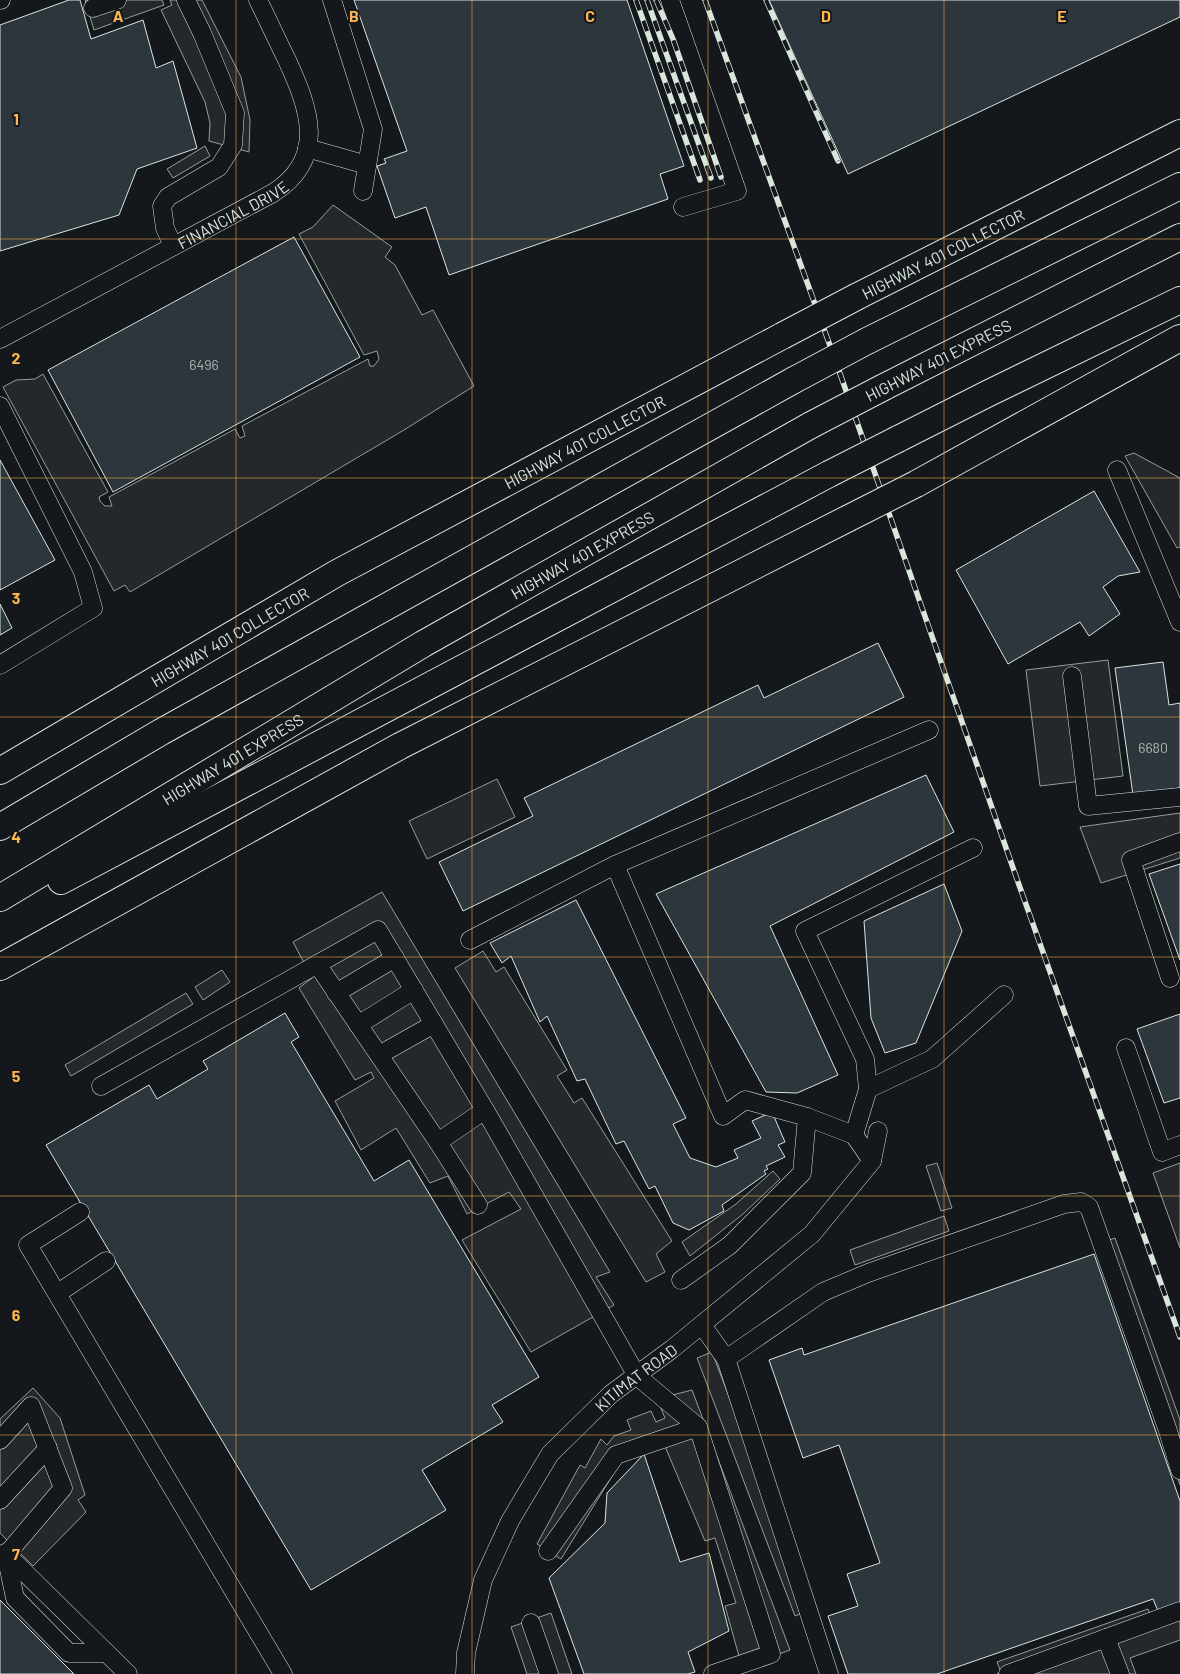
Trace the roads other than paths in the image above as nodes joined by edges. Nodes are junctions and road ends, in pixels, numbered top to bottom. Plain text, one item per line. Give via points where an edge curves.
1 (117, 0) edge
2 (186, 0) edge
3 (258, 0) edge
4 (332, 0) edge
5 (670, 0) edge
6 (92, 8) dead end
7 (1180, 133) edge
8 (307, 148) junction
9 (367, 165) junction
10 (1180, 186) edge
11 (363, 191) dead end
12 (683, 208) dead end
13 (1180, 238) edge
14 (173, 246) junction
15 (1180, 300) edge
16 (1180, 338) edge
17 (0, 339) edge
18 (0, 406) edge
19 (1118, 470) dead end
20 (1180, 622) edge
21 (0, 665) edge
22 (1072, 676) dead end
23 (929, 730) dead end
24 (400, 746) junction
25 (0, 771) edge
26 (1180, 797) edge
27 (0, 827) edge
28 (1180, 842) edge
29 (973, 848) dead end
30 (615, 865) junction
31 (0, 898) edge
32 (0, 913) edge
33 (470, 940) dead end
34 (395, 958) junction
35 (317, 964) junction
36 (0, 967) edge
37 (1170, 978) dead end
38 (0, 985) edge
39 (414, 990) junction
40 (336, 993) junction
41 (1004, 995) dead end
42 (434, 1024) junction
43 (358, 1025) junction
44 (1126, 1048) dead end
45 (379, 1055) junction
46 (101, 1086) dead end
47 (868, 1089) junction
48 (486, 1110) junction
49 (807, 1117) junction
50 (878, 1131) dead end
51 (854, 1135) junction
52 (438, 1142) junction
53 (1180, 1145) edge
54 (872, 1160) junction
55 (478, 1205) dead end
56 (80, 1212) dead end
57 (106, 1261) dead end
58 (681, 1280) dead end
59 (58, 1293) junction
60 (702, 1325) junction
61 (726, 1359) junction
62 (637, 1376) junction
63 (698, 1427) junction
64 (0, 1440) edge
65 (48, 1448) junction
66 (1180, 1470) edge
67 (0, 1500) edge
68 (3, 1551) edge
69 (548, 1551) dead end
70 (1180, 1611) edge
71 (531, 1623) dead end
72 (1106, 1638) junction
73 (106, 1653) junction
74 (128, 1674) edge
75 (283, 1674) edge
76 (465, 1674) edge
77 (549, 1674) edge
78 (713, 1674) edge
79 (829, 1674) edge
80 (1008, 1674) edge
81 (1120, 1674) edge

1 - 6 street
2 - 14 street via 235,113 233,144 219,167 168,197 162,206 165,228
3 - 8 street, FINANCIAL DRIVE via 305,104 310,121
4 - 9 street via 373,129
5 - 12 street via 737,191
7 - 25 highway, HIGHWAY 401 COLLECTOR, bridge via 858,296 337,573
8 - 9 street
8 - 14 street, FINANCIAL DRIVE via 299,169 288,182
9 - 11 street
10 - 27 highway, bridge via 794,380 161,732
13 - 31 highway, HIGHWAY 401 EXPRESS, bridge via 811,425 423,644
14 - 17 street, FINANCIAL DRIVE
15 - 32 highway, bridge via 829,474
16 - 24 highway, bridge via 916,484
18 - 21 street via 83,572 92,608
19 - 20 street
22 - 26 street via 1088,806
23 - 30 street
24 - 36 highway
24 - 38 highway
28 - 37 street via 1131,860
29 - 47 street via 805,931 865,1059
30 - 33 street
30 - 49 street via 723,1116 745,1100
34 - 35 street via 378,930
34 - 39 street
34 - 40 street
35 - 40 street
35 - 46 street
39 - 42 street
39 - 43 street
40 - 43 street
41 - 47 street via 932,1059
42 - 45 street
42 - 48 street
43 - 45 street
44 - 53 street via 1162,1152
45 - 52 street
47 - 51 street
48 - 52 street
48 - 62 street
49 - 51 street
49 - 58 street via 802,1173 730,1245
50 - 54 street, KITIMAT ROAD
51 - 54 street
52 - 55 street
54 - 60 street, KITIMAT ROAD via 812,1234
56 - 59 street via 28,1245
57 - 59 street
59 - 75 street
60 - 61 street
60 - 62 street, KITIMAT ROAD
61 - 66 street via 823,1292 1064,1204 1081,1202 1089,1207
61 - 79 street
62 - 63 street
62 - 76 street, KITIMAT ROAD via 611,1394 550,1454 510,1521 483,1580 466,1653
63 - 69 street via 616,1455
63 - 78 street via 771,1654
64 - 65 street via 31,1406
65 - 67 street
65 - 68 street via 64,1488
68 - 73 street
68 - 73 street via 15,1598 69,1653
70 - 72 street
71 - 77 street
72 - 80 street
72 - 81 street
73 - 74 street

